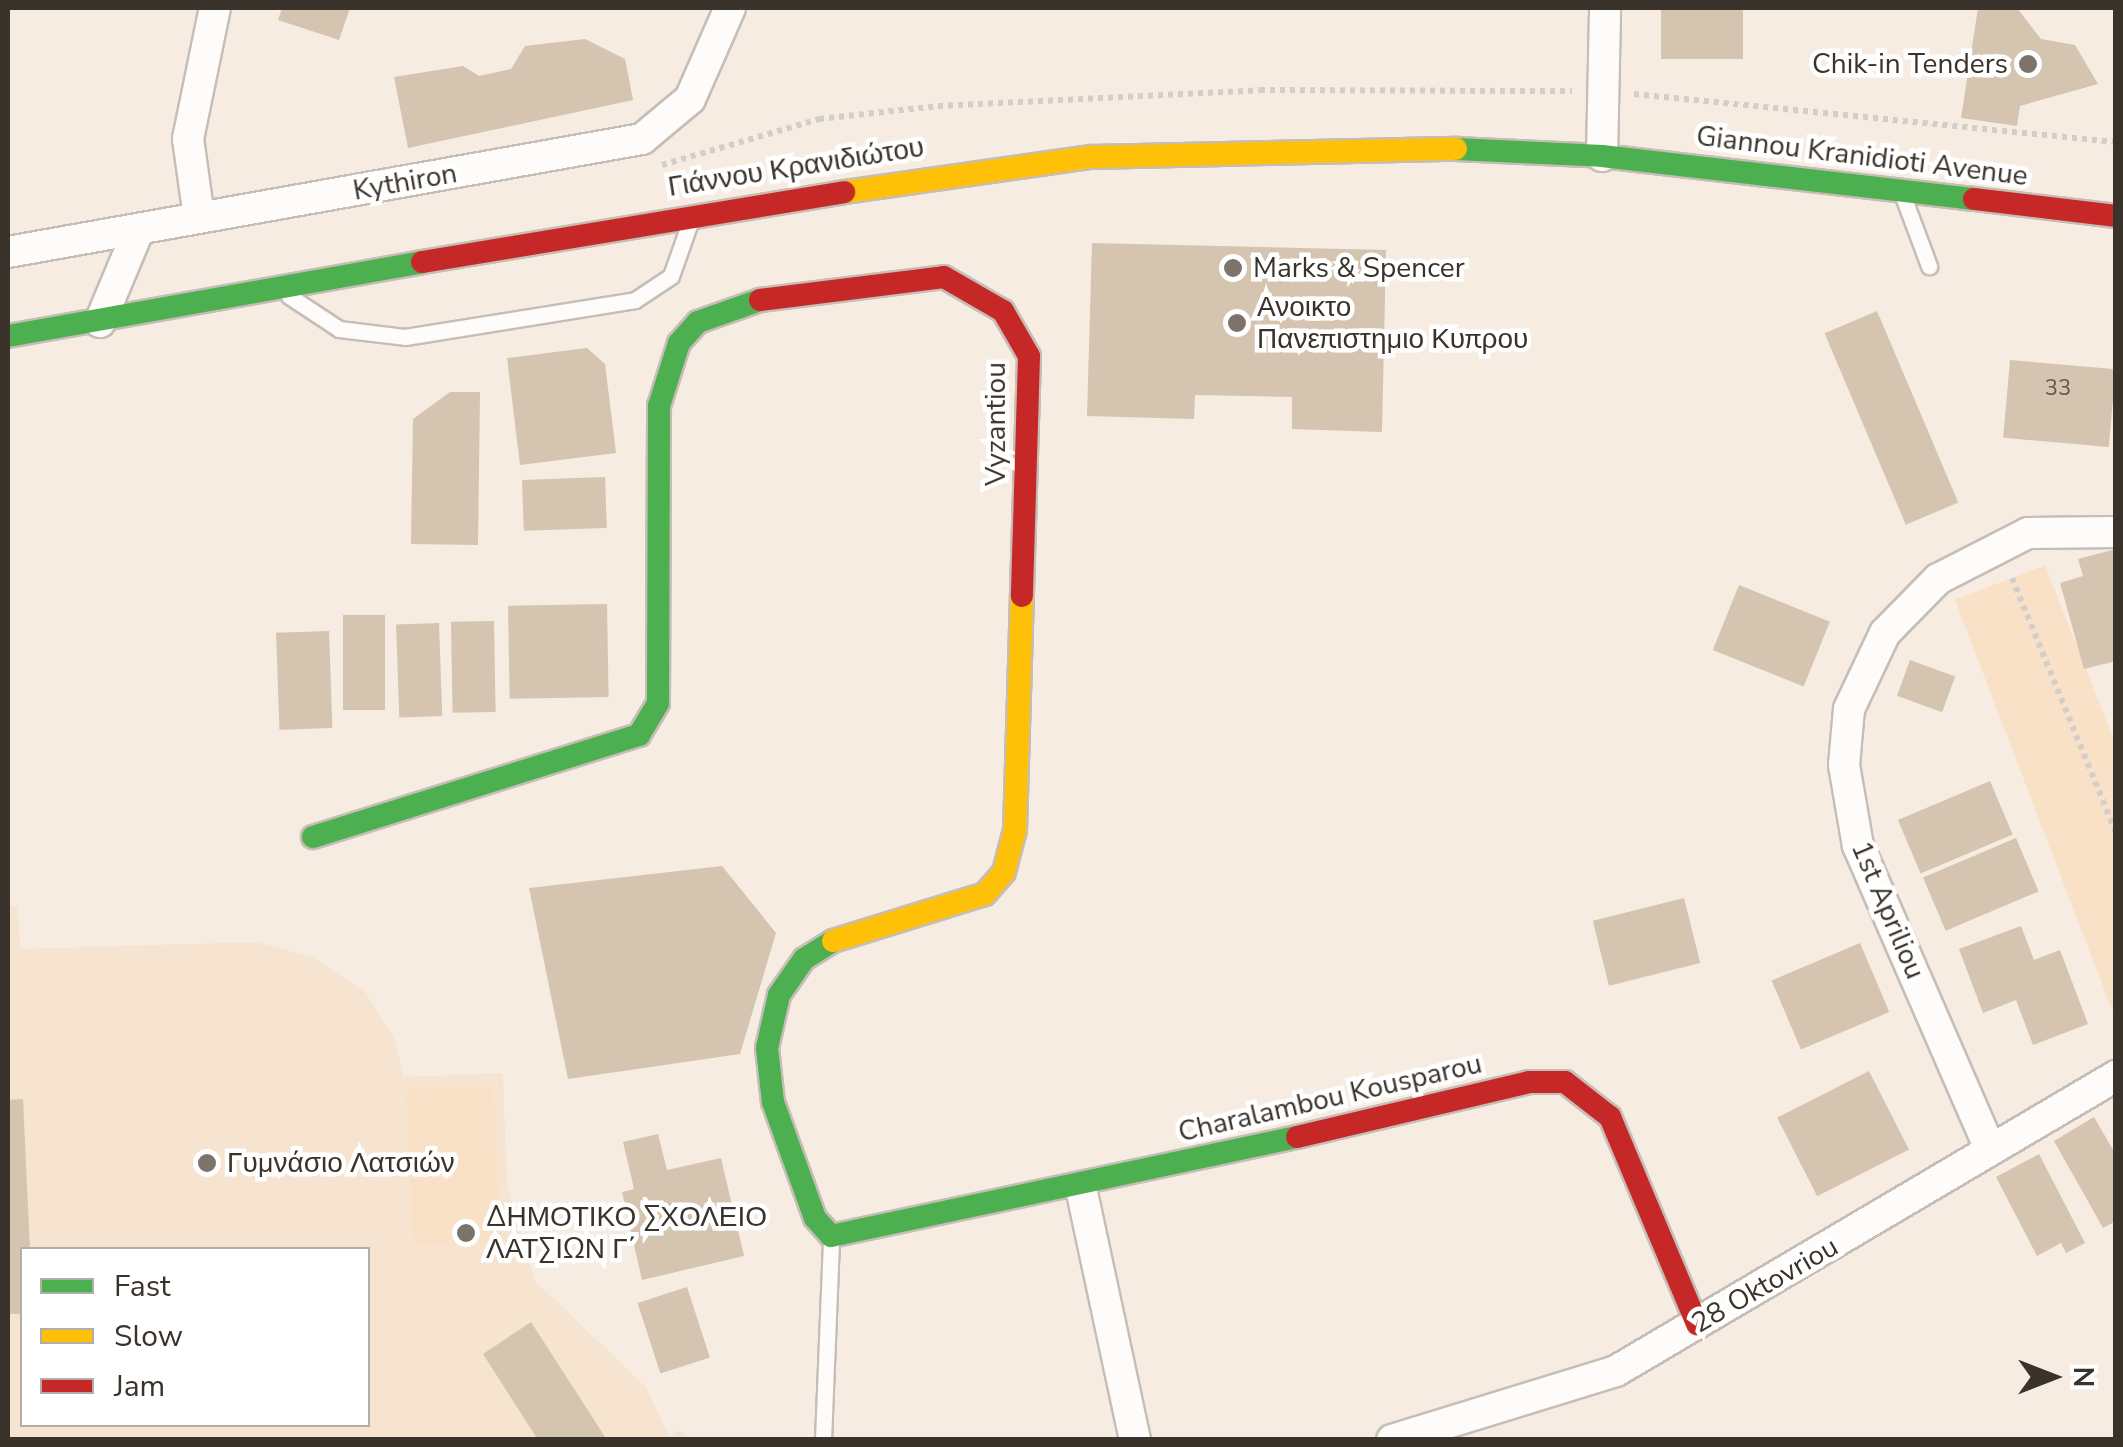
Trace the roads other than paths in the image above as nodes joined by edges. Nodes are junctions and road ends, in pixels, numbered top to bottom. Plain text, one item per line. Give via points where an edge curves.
1 (215, 8) edge
2 (730, 8) edge
3 (1605, 8) edge
4 (1602, 156) junction
5 (1901, 192) junction
6 (692, 213) junction
7 (2116, 216) edge
8 (199, 218) junction
9 (138, 232) junction
10 (8, 252) edge
11 (1928, 266) dead end
12 (282, 289) junction
13 (100, 322) junction
14 (8, 336) edge
15 (2116, 532) edge
16 (313, 837) dead end
17 (2116, 1076) edge
18 (1990, 1149) junction
19 (1081, 1188) junction
20 (831, 1236) junction
21 (1697, 1324) junction
22 (823, 1440) edge
23 (1135, 1440) edge
24 (1392, 1440) edge

1 - 8 street via 188,139
2 - 8 street, Kythiron via 690,99 642,139
3 - 4 street
4 - 5 street, Giannou Kranidioti Avenue
4 - 6 street, Γιάννου Κρανιδιώτου via 1427,148 1091,157
5 - 7 street, Giannou Kranidioti Avenue
5 - 11 lane
6 - 12 street, Γιάννου Κρανιδιώτου
6 - 12 lane via 671,276 635,300 405,337 338,328
8 - 9 street, Kythiron
9 - 10 street, Kythiron
9 - 13 street
12 - 13 street, Γιάννου Κρανιδιώτου
13 - 14 street, Γιάννου Κρανιδιώτου
15 - 18 street, 1st Apriliou via 2058,528 1999,544 1938,579 1885,633 1856,687 1844,764 1858,846
16 - 20 street, Vyzantiou via 616,748 647,728 658,689 660,388 698,322 743,302 913,275 944,277 990,301 1023,338 1030,376 1013,844 985,894 832,942 804,960 779,995 767,1048 778,1126 803,1199
17 - 18 street, 28 Oktovriou
18 - 21 street, 28 Oktovriou
19 - 20 street, Charalambou Kousparou
19 - 21 street, Charalambou Kousparou via 1529,1082 1565,1082 1610,1117
19 - 23 street
20 - 22 lane
21 - 24 street, 28 Oktovriou via 1582,1386

